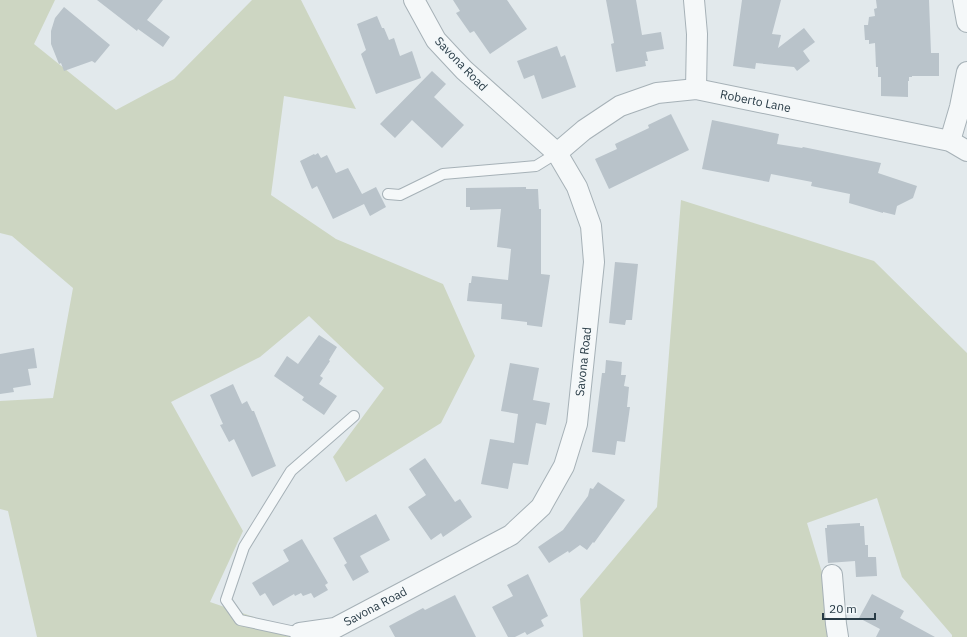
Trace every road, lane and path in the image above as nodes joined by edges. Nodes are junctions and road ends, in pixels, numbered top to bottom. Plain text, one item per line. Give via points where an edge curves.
1 (414, 0) edge
2 (694, 0) edge
3 (963, 0) edge
4 (967, 22) edge
5 (967, 72) edge
6 (696, 89) junction
7 (950, 141) junction
8 (967, 152) edge
9 (557, 154) junction
10 (388, 194) dead end
11 (354, 416) dead end
12 (832, 575) dead end
13 (300, 633) joint
14 (838, 637) edge

1 - 9 street, Savona Road via 436,40 460,66
2 - 6 street via 697,34
3 - 4 street
5 - 7 street
6 - 7 street, Roberto Lane
6 - 9 street, Roberto Lane via 658,93 620,106 584,130
7 - 8 street, Roberto Lane
9 - 10 lane via 536,166 443,174 400,195
9 - 13 street, Savona Road via 577,187 591,226 594,262 577,424 564,466 541,507 511,535 335,628
11 - 13 lane via 291,471 244,547 226,600 240,620
12 - 14 street

